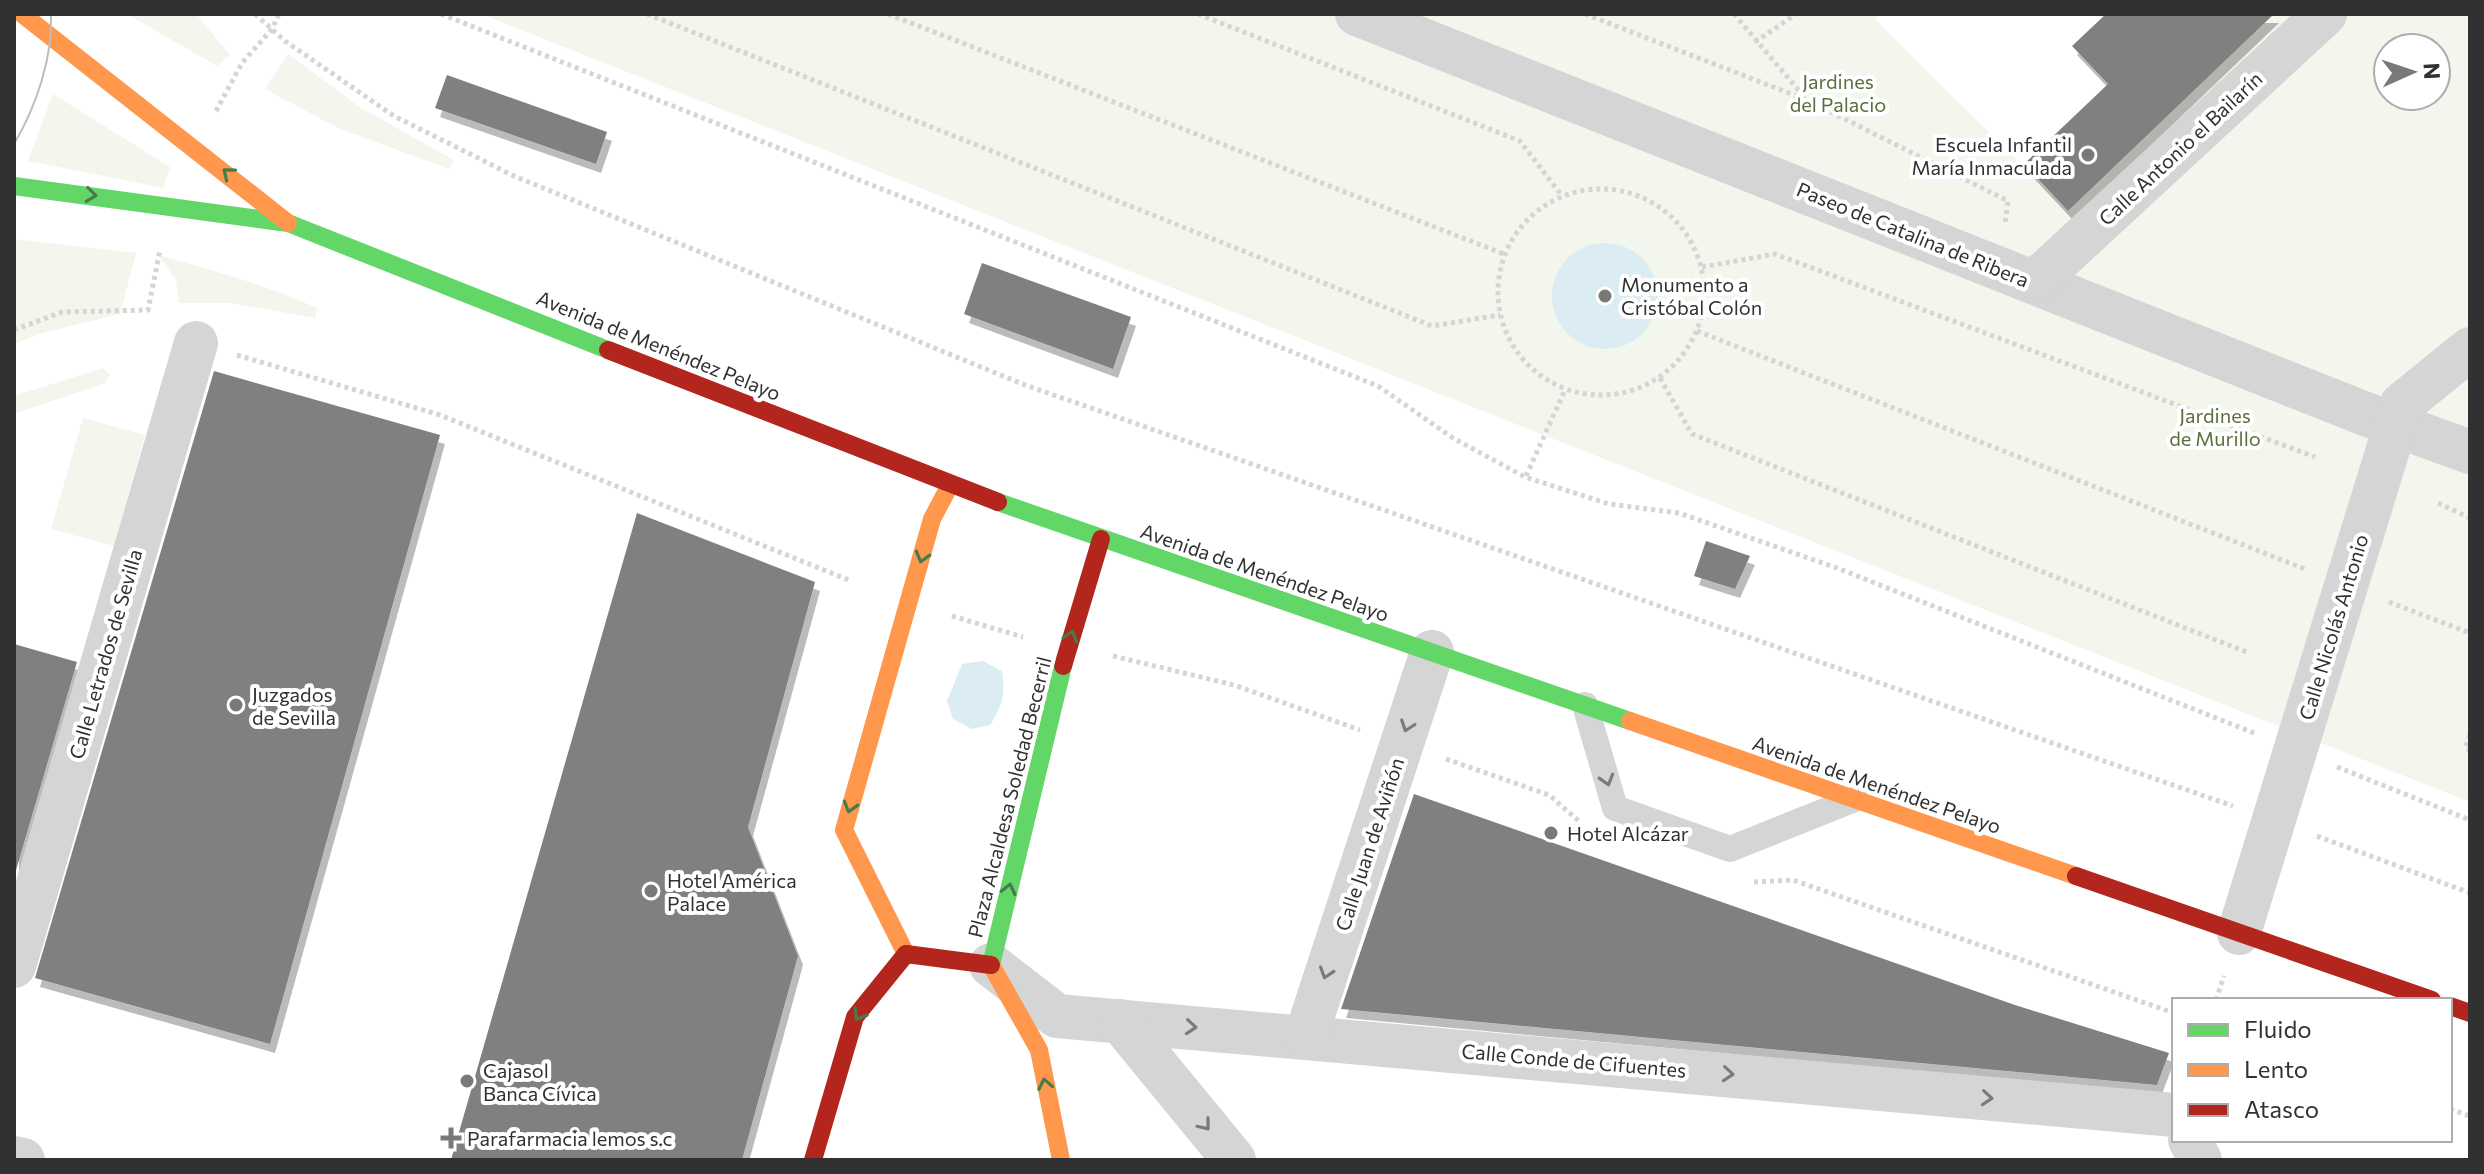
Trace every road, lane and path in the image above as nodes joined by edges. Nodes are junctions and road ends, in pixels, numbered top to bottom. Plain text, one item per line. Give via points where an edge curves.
1 (22, 14) edge
2 (255, 14) edge
3 (279, 14) edge
4 (441, 14) edge
5 (647, 14) edge
6 (888, 14) edge
7 (1198, 14) edge
8 (1357, 14) edge
9 (1585, 14) edge
10 (1734, 14) edge
11 (1796, 14) edge
12 (2325, 14) edge
13 (272, 29) junction
14 (1755, 42) junction
15 (235, 75) dead end
16 (1807, 100) junction
17 (14, 186) edge
18 (1562, 196) junction
19 (288, 223) junction
20 (1504, 254) junction
21 (158, 255) dead end
22 (1702, 267) junction
23 (2017, 275) junction
24 (1500, 315) junction
25 (14, 330) edge
26 (1697, 331) junction
27 (196, 343) joint
28 (2470, 349) edge
29 (1660, 378) junction
30 (1565, 390) junction
31 (2395, 426) junction
32 (2470, 452) edge
33 (2315, 457) dead end
34 (1525, 477) junction
35 (950, 485) junction
36 (2438, 503) dead end
37 (2470, 518) edge
38 (1101, 539) junction
39 (851, 581) dead end
40 (2346, 585) junction
41 (946, 615) dead end
42 (2470, 633) edge
43 (1030, 639) dead end
44 (1432, 652) junction
45 (2249, 653) dead end
46 (1585, 705) junction
47 (2470, 735) edge
48 (2295, 750) junction
49 (2470, 750) edge
50 (1855, 799) junction
51 (2274, 820) junction
52 (2470, 820) edge
53 (2470, 893) edge
54 (2239, 933) junction
55 (906, 954) junction
56 (991, 965) junction
57 (14, 966) edge
58 (2426, 998) edge
59 (1120, 1021) junction
60 (1306, 1036) junction
61 (2172, 1115) edge
62 (2191, 1142) edge
63 (14, 1158) edge
64 (23, 1160) edge
65 (813, 1160) edge
66 (1061, 1160) edge
67 (1234, 1160) edge
68 (2200, 1160) edge

19 -> 1 main road
2 - 13 path
3 - 13 path
4 - 34 path via 1365,380
5 - 24 path via 1432,326
6 - 20 path
7 - 18 path via 1520,141
8 - 23 street, Paseo de Catalina de Ribera
9 - 16 path
10 - 14 path
11 - 14 path
12 - 23 street, Calle Antonio el Bailarín
13 - 15 path
13 - 51 path via 394,116 514,176 1025,385
14 - 16 path
16 - 23 path via 2008,201
17 -> 19 main road
18 - 20 path via 1528,218
18 - 22 path via 1606,189 1648,200 1672,216
19 - 35 main road, Avenida de Menéndez Pelayo
20 - 24 path via 1498,284
21 - 25 path via 148,310 62,312
22 - 26 path via 1704,300
22 - 33 path via 1775,254
23 - 31 street, Paseo de Catalina de Ribera
24 - 30 path via 1523,361
26 - 29 path via 1682,357
26 - 40 path
27 - 39 path via 440,415
27 - 57 street, Calle Letrados de Sevilla
28 - 31 street, Calle Nicolás Antonio via 2402,404
29 - 30 path via 1614,395
29 - 45 path via 1692,434
30 - 34 path
31 - 32 street, Paseo de Catalina de Ribera
31 - 40 street, Calle Nicolás Antonio
34 - 48 path via 1609,504 1679,513 1837,568
35 - 38 main road, Avenida de Menéndez Pelayo
35 -> 55 main road via 932,519 844,830
36 - 37 path
38 - 44 main road, Avenida de Menéndez Pelayo
56 -> 38 main road, Plaza Alcaldesa Soledad Becerril via 1067,647
40 - 42 path
40 - 48 street, Calle Nicolás Antonio
41 - 43 path
44 - 46 main road, Avenida de Menéndez Pelayo
44 -> 60 street, Calle Juan de Aviñón
46 - 50 main road, Avenida de Menéndez Pelayo
46 -> 50 lane via 1615,808 1730,849
47 - 49 path via 2465,748
48 - 51 street, Calle Nicolás Antonio
48 - 52 path
50 - 54 main road, Avenida de Menéndez Pelayo
51 - 53 path
51 - 54 street, Calle Nicolás Antonio
54 - 58 main road, Avenida de Menéndez Pelayo
55 - 56 main road, Plaza Alcaldesa Soledad Becerril
55 -> 65 main road via 855,1017
56 - 59 street, Calle Conde de Cifuentes via 1057,1016
66 -> 56 main road via 1039,1050
59 -> 60 street, Calle Conde de Cifuentes
59 -> 67 street
60 -> 61 street, Calle Conde de Cifuentes
62 - 68 street
63 - 64 street

